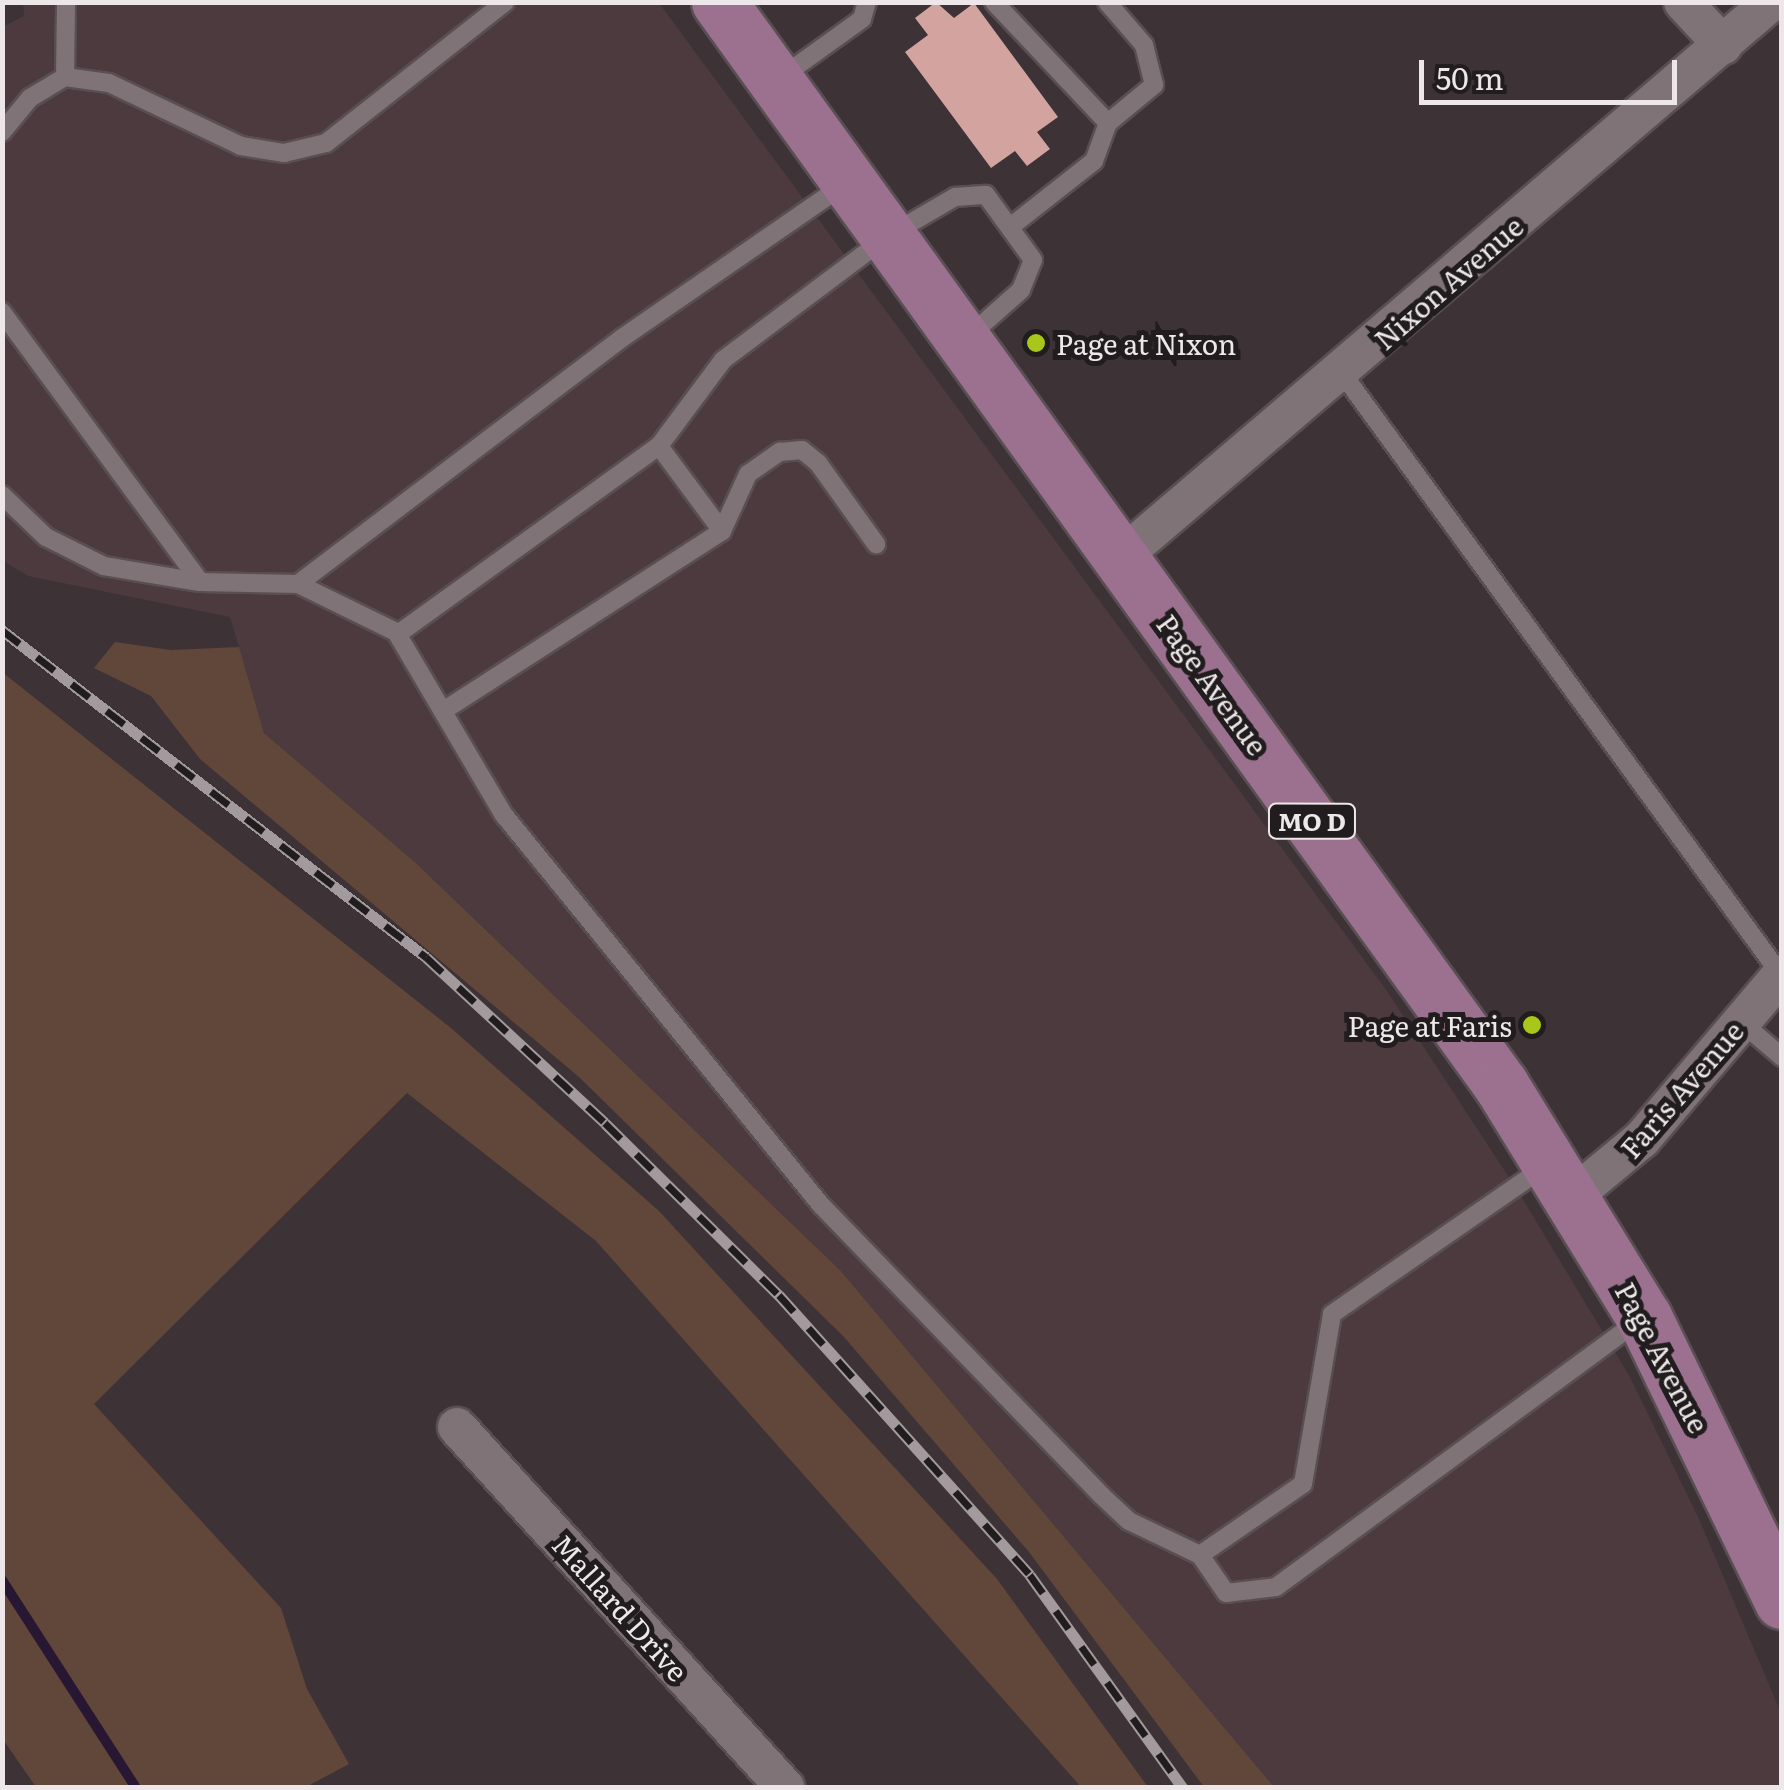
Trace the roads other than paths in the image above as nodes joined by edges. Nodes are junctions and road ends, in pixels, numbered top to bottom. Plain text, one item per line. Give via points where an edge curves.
1 (66, 2) edge
2 (505, 2) edge
3 (719, 2) edge
4 (867, 2) edge
5 (994, 2) edge
6 (1107, 2) edge
7 (1683, 2) edge
8 (1771, 2) edge
9 (1723, 45) junction
10 (66, 77) junction
11 (776, 82) junction
12 (1108, 122) junction
13 (2, 132) edge
14 (849, 181) junction
15 (1014, 224) junction
16 (888, 236) junction
17 (2, 312) edge
18 (964, 340) junction
19 (1342, 374) junction
20 (659, 446) junction
21 (2, 495) edge
22 (722, 531) junction
23 (876, 544) dead end
24 (1121, 557) junction
25 (200, 582) junction
26 (298, 584) junction
27 (398, 634) junction
28 (443, 711) junction
29 (1781, 974) edge
30 (1741, 1022) junction
31 (1782, 1057) edge
32 (1562, 1179) junction
33 (1644, 1317) junction
34 (457, 1427) dead end
35 (1769, 1539) edge
36 (1200, 1556) junction
37 (1782, 1601) edge
38 (786, 1788) edge

1 - 10 lane
2 - 10 lane via 326,144 284,153 241,146 109,83
3 - 11 main road, Page Avenue / MO D
4 - 11 lane via 862,18
5 - 12 lane
6 - 12 lane via 1144,45 1154,85
7 - 9 street
8 - 9 street, Nixon Avenue
9 - 19 street, Nixon Avenue
10 - 13 lane via 30,98
11 - 14 main road, Page Avenue / MO D
12 - 15 lane via 1094,161
14 - 16 main road, Page Avenue / MO D
14 - 26 lane via 622,338
15 - 16 lane via 986,194 955,198
15 - 18 lane via 1032,260 1021,290
16 - 18 main road, Page Avenue / MO D
16 - 20 lane via 723,360
17 - 25 lane
18 - 24 main road, Page Avenue / MO D
19 - 24 street, Nixon Avenue
19 - 29 lane
20 - 22 lane
20 - 27 lane
21 - 25 lane via 46,537 104,566
22 - 23 lane via 748,474 780,452 802,450
22 - 28 lane
24 - 32 main road, Page Avenue / MO D
25 - 26 lane
26 - 27 lane
27 - 28 lane
28 - 36 lane via 504,815 821,1205 1129,1521
29 - 30 street, Faris Avenue
30 - 31 lane
30 - 32 street, Faris Avenue via 1642,1140
32 - 33 main road, Page Avenue / MO D
32 - 36 lane via 1332,1314 1303,1484
33 - 35 main road, Page Avenue / MO D
33 - 36 lane via 1276,1588 1226,1593
34 - 38 street, Mallard Drive
35 - 37 main road, Page Avenue / MO D

